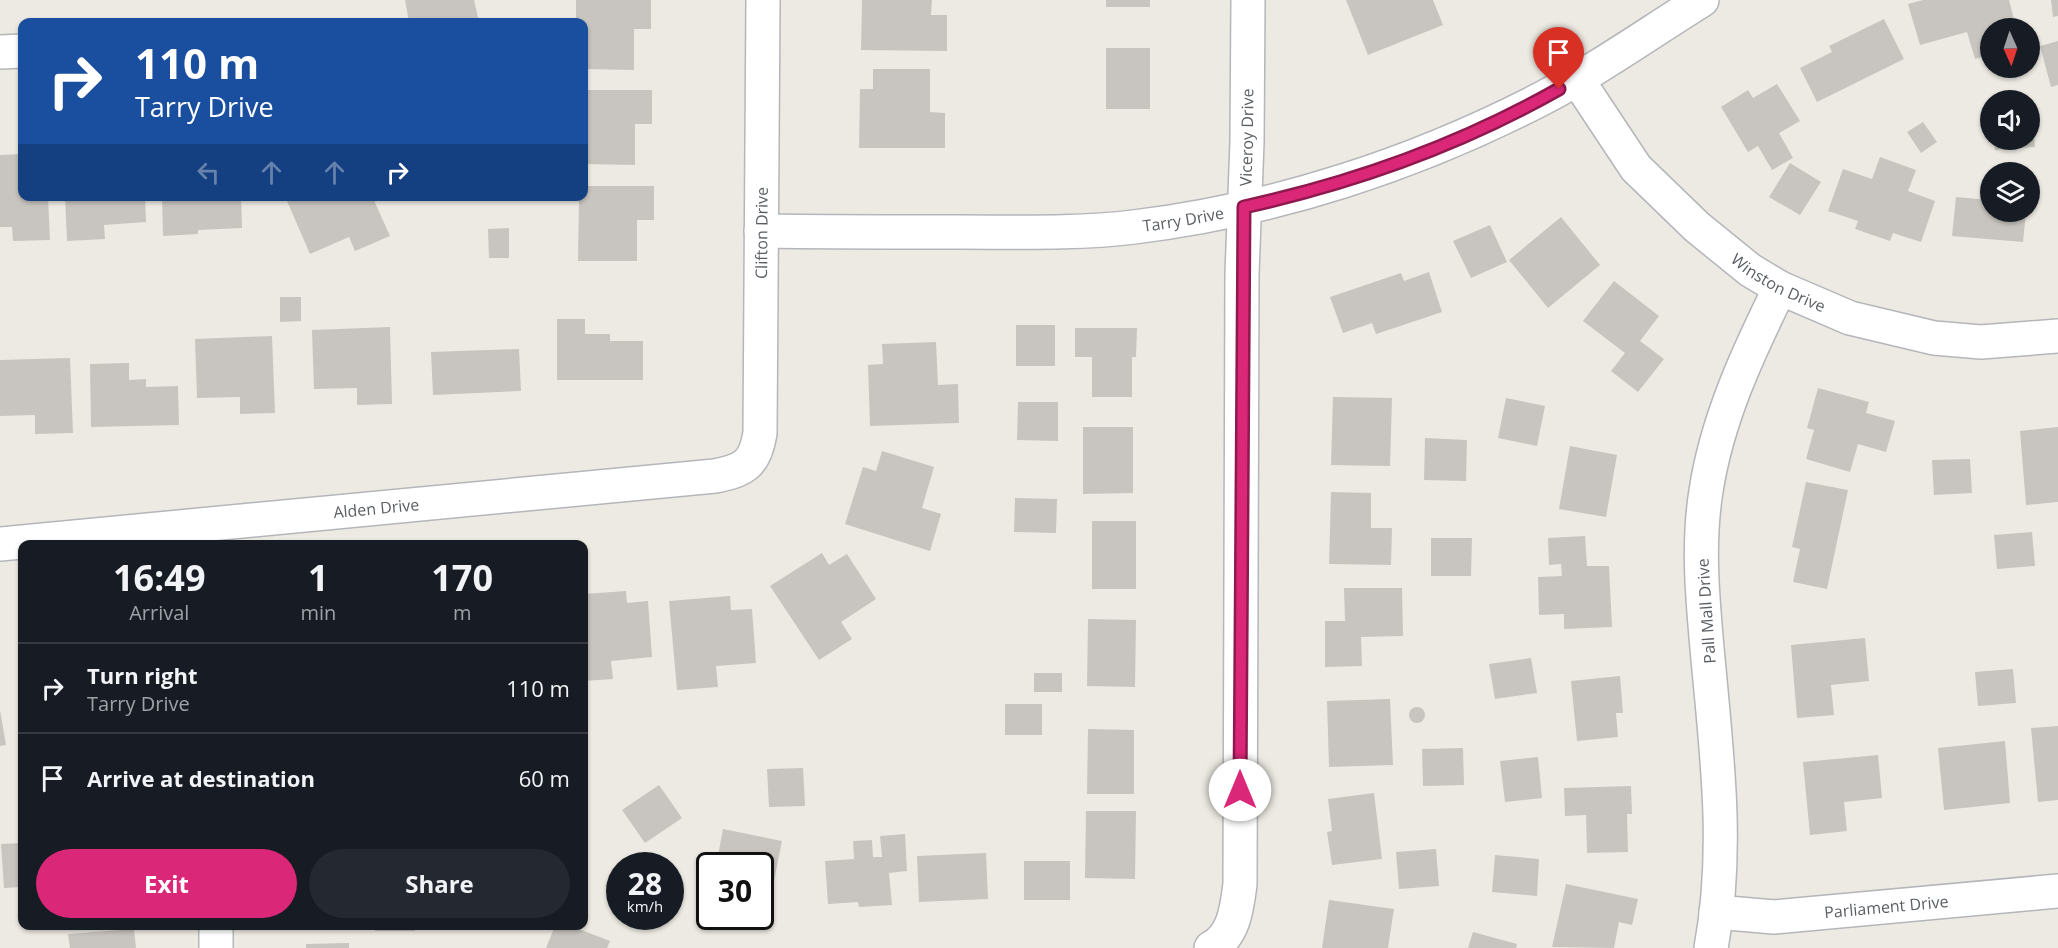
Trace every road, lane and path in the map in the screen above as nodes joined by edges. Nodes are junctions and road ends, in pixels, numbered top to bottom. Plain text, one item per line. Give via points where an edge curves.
1 (763, 0) edge
2 (1248, 0) edge
3 (1702, 0) edge
4 (18, 51) edge
5 (0, 52) edge
6 (1577, 79) junction
7 (1244, 207) junction
8 (761, 231) junction
9 (1780, 288) junction
10 (2058, 336) edge
11 (750, 462) joint
12 (187, 536) edge
13 (94, 540) edge
14 (18, 543) edge
15 (0, 544) edge
16 (2058, 891) edge
17 (1716, 912) junction
18 (216, 930) edge
19 (216, 948) edge
20 (1211, 948) edge
21 (1711, 948) edge

1 - 8 street, Clifton Drive
2 - 7 street, Viceroy Drive
3 - 6 street, Tarry Drive
4 - 5 street
6 - 7 street, Tarry Drive via 1470,133 1413,155 1295,196
6 - 9 street, Winston Drive via 1636,168 1697,227 1750,270
7 - 8 street, Tarry Drive via 1200,218 1062,231
7 - 20 street, Viceroy Drive via 1240,884 1236,917
8 - 11 street, Clifton Drive via 760,433
9 - 10 street, Winston Drive via 1850,318 1934,338 1982,342
9 - 17 street, Pall Mall Drive via 1728,403 1706,492 1702,580 1722,833
11 - 12 street, Alden Drive via 736,471 715,476
12 - 13 street, Alden Drive
14 - 15 street, Alden Drive
16 - 17 street, Parliament Drive via 1774,917
17 - 21 street, Pall Mall Drive
18 - 19 street

